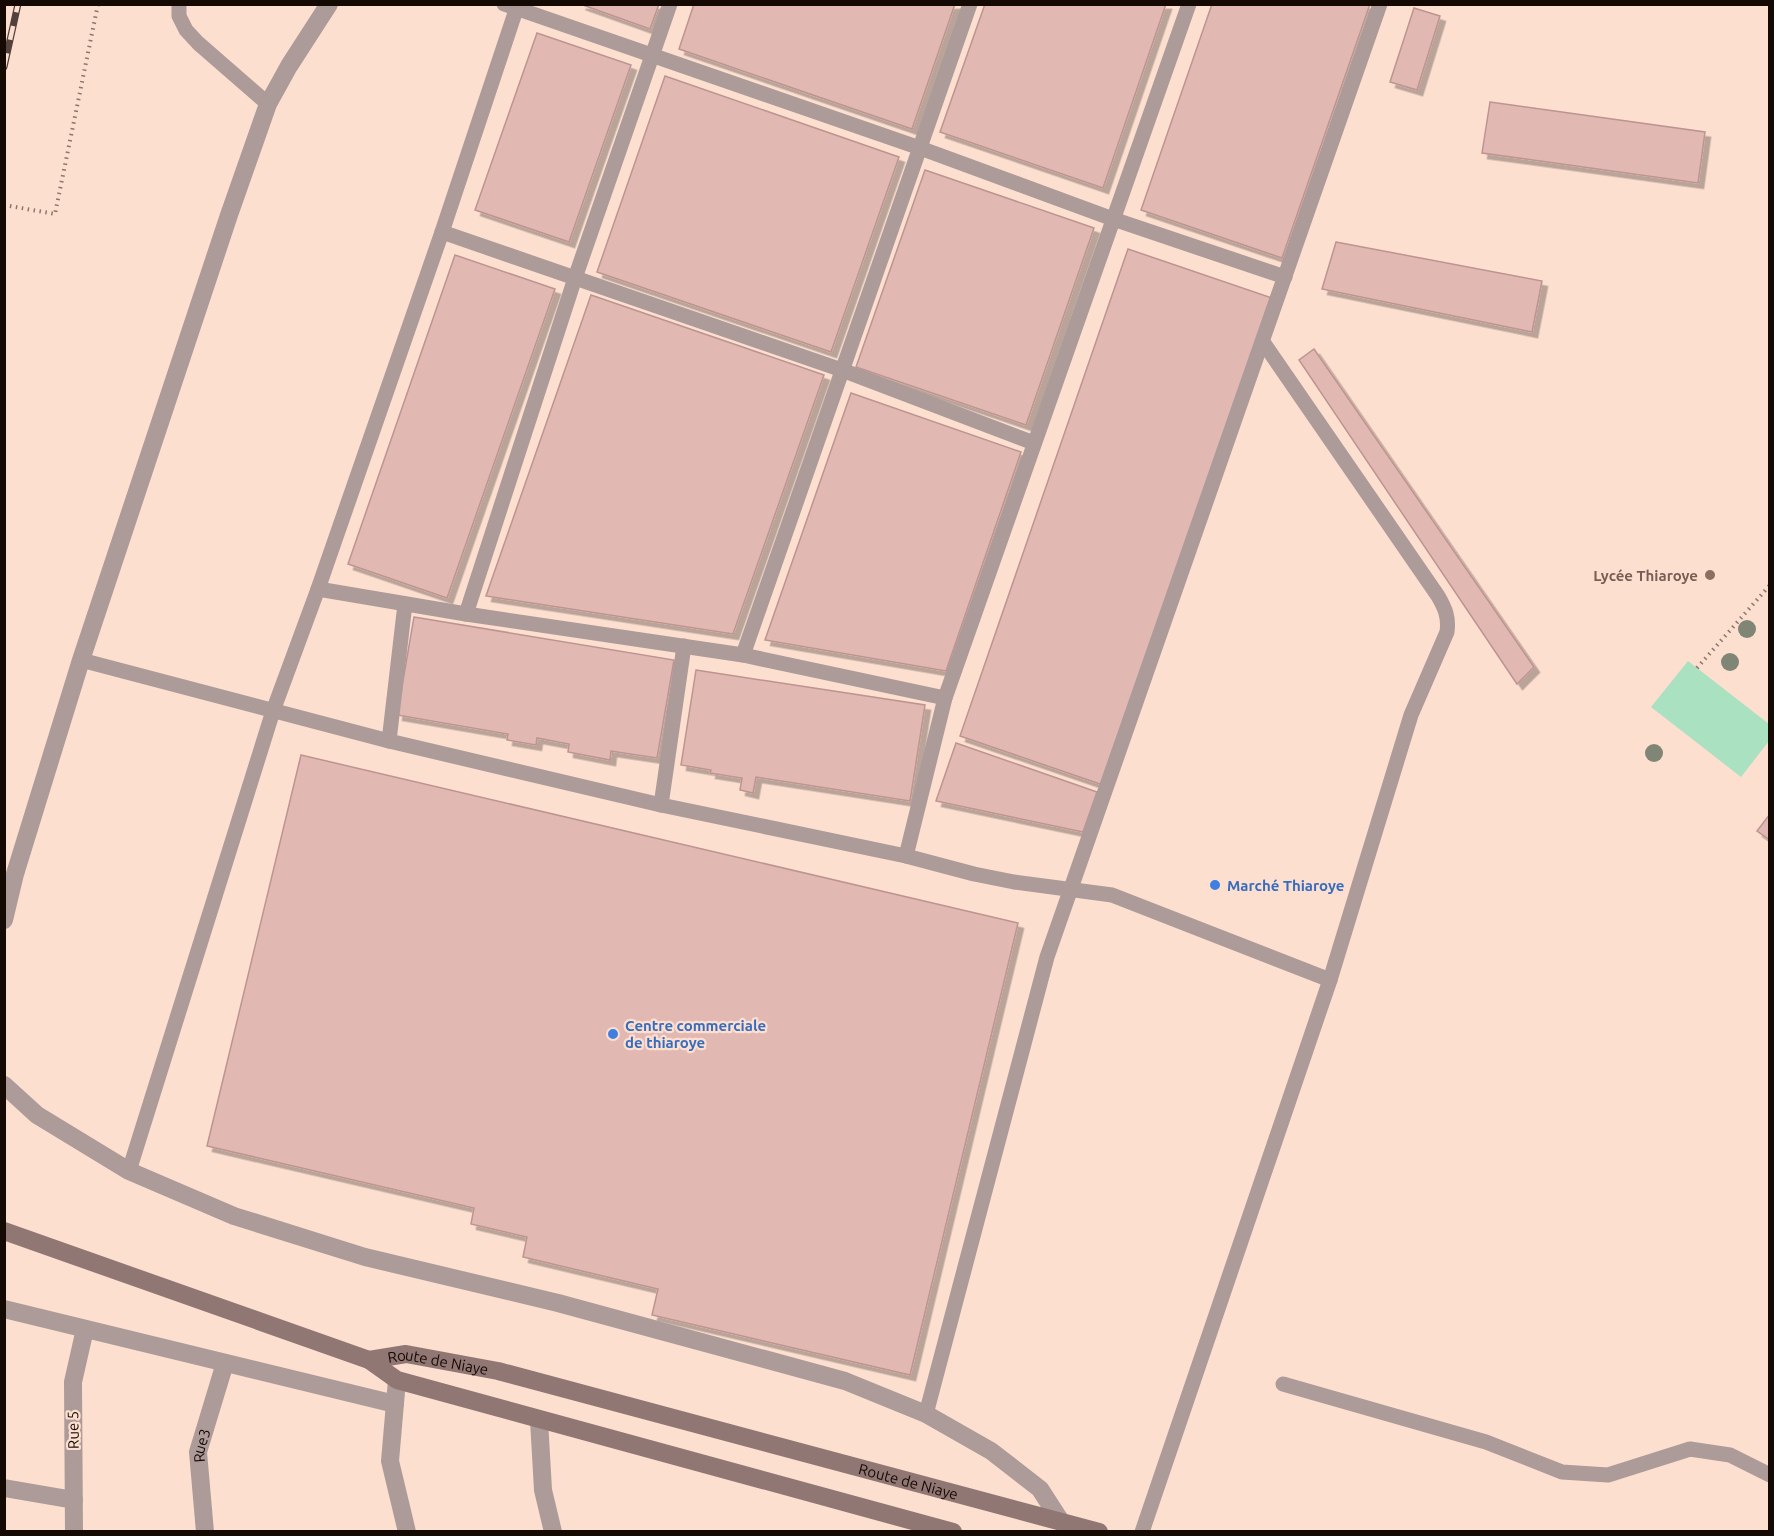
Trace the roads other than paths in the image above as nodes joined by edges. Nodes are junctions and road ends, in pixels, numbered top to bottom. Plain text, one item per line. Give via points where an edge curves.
1 (179, 4) edge
2 (329, 4) edge
3 (670, 4) edge
4 (970, 4) edge
5 (1189, 4) edge
6 (1380, 4) edge
7 (513, 6) edge
8 (652, 56) junction
9 (268, 104) junction
10 (920, 148) junction
11 (1113, 219) junction
12 (442, 232) junction
13 (1285, 277) junction
14 (575, 278) junction
15 (1263, 342) junction
16 (842, 370) junction
17 (1034, 443) junction
18 (318, 589) junction
19 (405, 604) junction
20 (466, 614) junction
21 (684, 646) junction
22 (743, 655) junction
23 (81, 660) junction
24 (945, 698) junction
25 (273, 711) junction
26 (388, 741) junction
27 (661, 805) junction
28 (906, 856) junction
29 (1071, 890) junction
30 (4, 920) edge
31 (1330, 980) junction
32 (4, 1085) edge
33 (129, 1171) junction
34 (4, 1231) edge
35 (4, 1309) edge
36 (85, 1329) junction
37 (369, 1360) junction
38 (225, 1363) junction
39 (397, 1380) junction
40 (1282, 1384) dead end
41 (395, 1404) junction
42 (926, 1414) junction
43 (539, 1420) junction
44 (1770, 1475) edge
45 (4, 1488) edge
46 (74, 1500) junction
47 (1060, 1520) junction
48 (74, 1532) edge
49 (205, 1532) edge
50 (407, 1532) edge
51 (553, 1532) edge
52 (953, 1532) edge
53 (1099, 1532) edge
54 (1142, 1532) edge

1 - 9 lane via 179,16 186,30
2 - 9 street
3 - 8 lane
4 - 10 lane
5 - 11 lane
6 - 13 lane
7 - 8 lane
7 - 12 lane
8 - 10 lane
8 - 14 lane
9 - 23 street
10 - 11 lane
10 - 16 lane
11 - 13 lane
11 - 17 lane
12 - 14 lane
12 - 18 lane
13 - 15 lane
14 - 16 lane
14 - 20 lane
15 - 29 lane
15 - 31 lane via 1438,596 1448,621 1447,632 1411,716
16 - 17 lane
16 - 22 lane
17 - 24 lane
18 - 19 lane
18 - 25 lane
19 - 20 lane
19 - 26 lane
20 - 21 lane
21 - 22 lane
21 - 27 lane
22 - 24 lane
23 - 25 lane
23 - 30 street
24 - 28 lane
25 - 26 lane
25 - 33 lane
26 - 27 lane
27 - 28 lane
28 - 29 lane via 974,874
29 - 31 lane via 1130,900
29 - 42 lane via 1047,957
31 - 54 lane
32 - 33 street via 38,1115
33 - 42 street via 234,1216 354,1253 558,1303 844,1381
34 - 37 main road
35 - 36 street
36 - 38 street
36 - 46 street, Rue 5 via 73,1382
37 - 39 main road, Route de Niaye
37 - 47 main road, Route de Niaye via 406,1354 498,1371
38 - 41 street
38 - 49 street, Rue3 via 198,1452
39 - 41 street
39 - 43 main road, Route de Niaye
40 - 44 lane via 1486,1442 1562,1472 1608,1475 1690,1449 1730,1455
41 - 50 street via 390,1461
42 - 47 street via 991,1451 1040,1489
43 - 51 street via 543,1490
43 - 52 main road, Route de Niaye
45 - 46 street
46 - 48 street, Rue 5
47 - 53 main road, Route de Niaye

